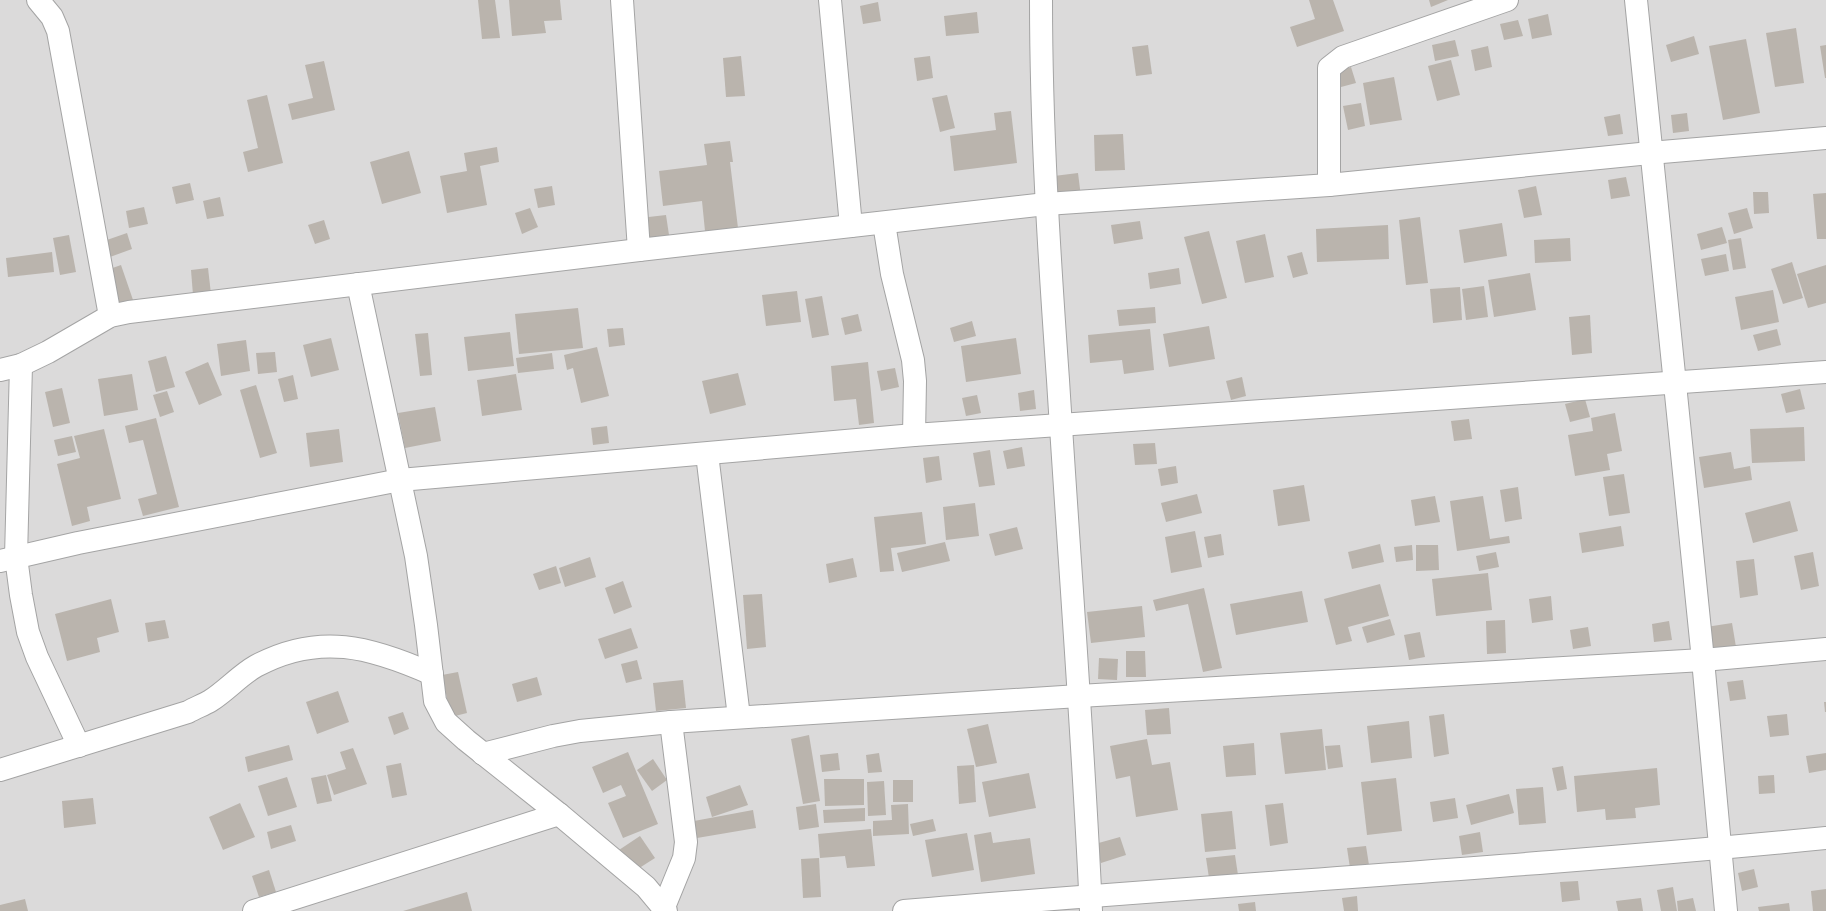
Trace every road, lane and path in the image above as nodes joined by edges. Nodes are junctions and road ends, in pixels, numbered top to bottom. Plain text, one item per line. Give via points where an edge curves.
1 (38, 0) edge
2 (622, 0) edge
3 (830, 0) edge
4 (1041, 0) edge
5 (1507, 0) edge
6 (1636, 0) edge
7 (1826, 138) edge
8 (1650, 153) junction
9 (1329, 185) junction
10 (1046, 204) junction
11 (884, 223) junction
12 (850, 226) junction
13 (640, 250) junction
14 (358, 284) junction
15 (110, 316) junction
16 (21, 365) junction
17 (0, 370) edge
18 (1826, 372) edge
19 (1675, 382) junction
20 (1061, 424) junction
21 (914, 435) junction
22 (707, 454) junction
23 (400, 480) junction
24 (8, 559) edge
25 (1826, 649) edge
26 (1703, 660) junction
27 (432, 674) junction
28 (1079, 696) junction
29 (739, 717) junction
30 (671, 722) junction
31 (79, 746) junction
32 (483, 754) junction
33 (0, 770) edge
34 (559, 814) junction
35 (1826, 838) edge
36 (1720, 848) junction
37 (1091, 903) edge
38 (665, 909) edge
39 (258, 910) edge
40 (904, 911) edge
41 (1726, 911) edge

1 - 15 street via 52,17 58,31
2 - 13 street
3 - 12 street
4 - 10 street via 1041,85
5 - 9 street via 1343,57 1329,68
6 - 8 street
7 - 8 street
8 - 9 street
8 - 19 street
9 - 10 street
10 - 11 street
10 - 20 street
11 - 12 street
11 - 21 street via 892,274 913,360
12 - 13 street
13 - 14 street
14 - 15 street
14 - 23 street
15 - 16 street
16 - 17 street
16 - 24 street
18 - 19 street
19 - 20 street
19 - 26 street
20 - 21 street
20 - 28 street
21 - 22 street
22 - 23 street
22 - 29 street
23 - 24 street
23 - 27 street via 416,556
24 - 31 street via 21,595 28,632 37,656
25 - 26 street
26 - 28 street
26 - 36 street
27 - 31 street via 399,659 370,650 341,646 309,647 255,666 210,701 188,712
27 - 32 street via 435,701 446,722
28 - 29 street
28 - 37 street
29 - 30 street
30 - 32 street via 580,731
30 - 38 street via 686,842 684,858
31 - 33 street
32 - 34 street
34 - 38 street via 646,887
34 - 39 street
35 - 36 street
36 - 37 street
36 - 41 street
37 - 40 street

